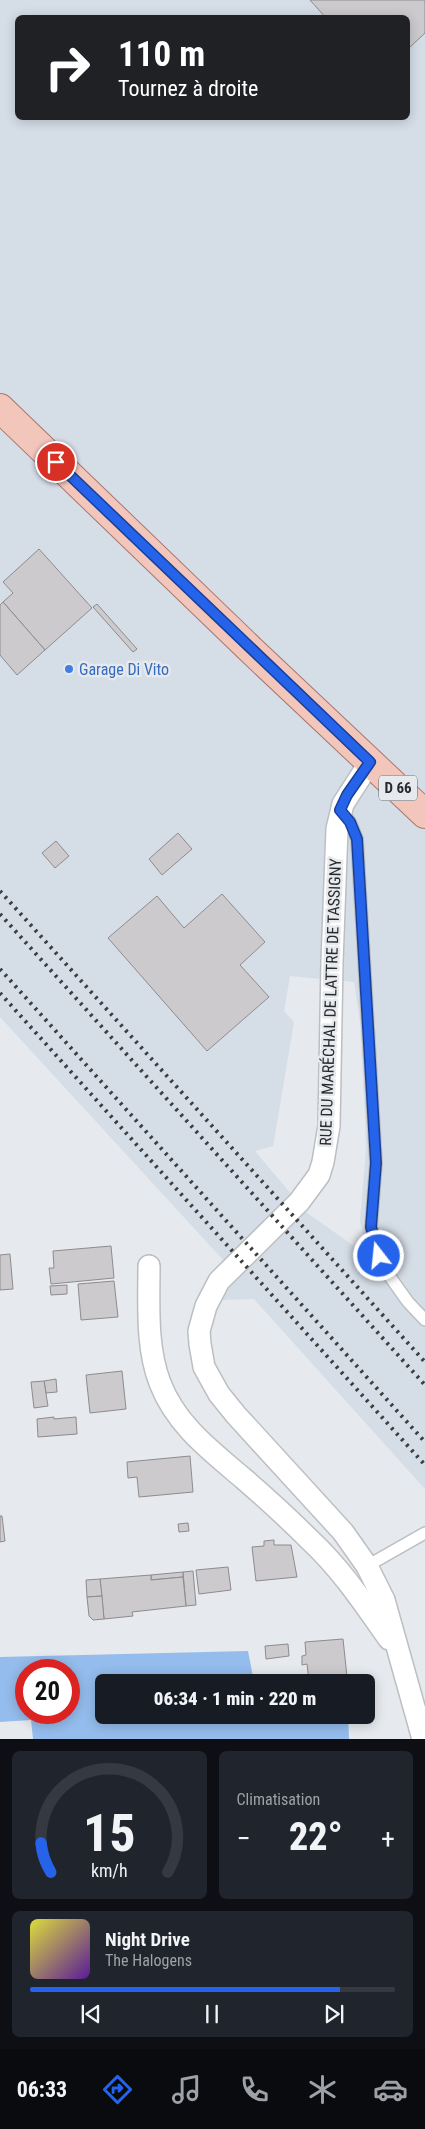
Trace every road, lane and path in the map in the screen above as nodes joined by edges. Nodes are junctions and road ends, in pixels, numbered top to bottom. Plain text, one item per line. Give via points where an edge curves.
1 (0, 408) edge
2 (370, 762) junction
3 (340, 810) junction
4 (425, 814) edge
5 (149, 1266) dead end
6 (425, 1320) edge
7 (425, 1533) edge
8 (367, 1566) junction
9 (400, 1654) junction
10 (423, 1739) edge

1 - 2 main road, D 66
2 - 3 street
2 - 4 main road, D 66
3 - 6 lane via 350,822 357,839 376,1163 371,1227 388,1274
3 - 8 street, RUE DU MARÉCHAL DE LATTRE DE TASSIGNY via 332,962 329,1126 319,1175 299,1202 230,1269 211,1294 201,1321 200,1344 204,1367 220,1394 343,1532
5 - 9 street, RUE DU MARÉCHAL DE LATTRE DE TASSIGNY via 154,1362 159,1382 176,1414 202,1444 253,1487 334,1565
7 - 8 lane
8 - 9 street, RUE DU MARÉCHAL DE LATTRE DE TASSIGNY via 384,1600
9 - 10 street, RUE DU MARÉCHAL DE LATTRE DE TASSIGNY

